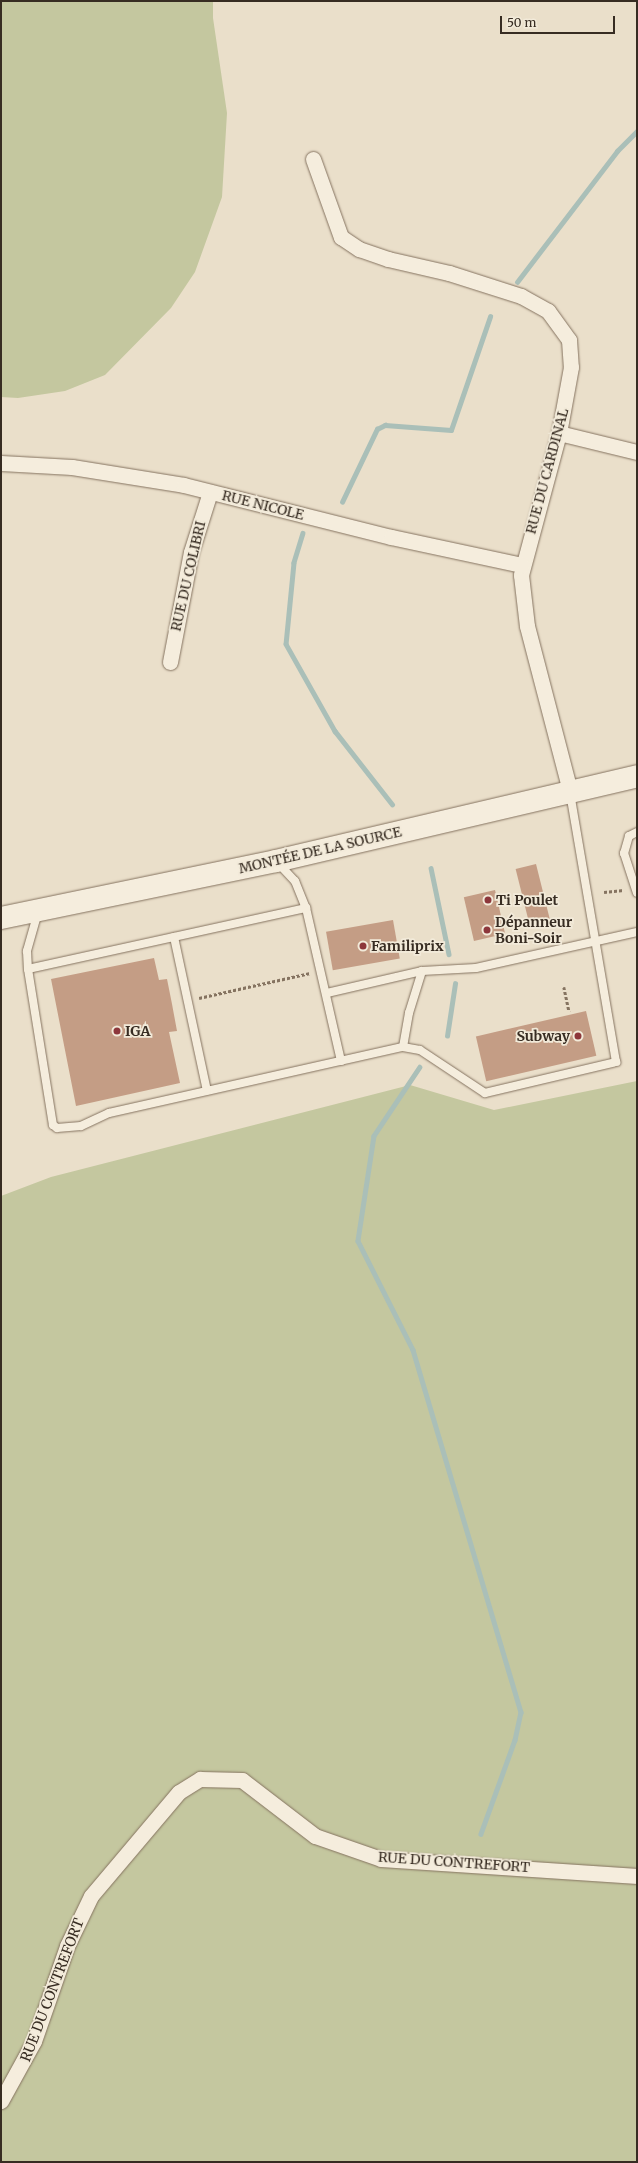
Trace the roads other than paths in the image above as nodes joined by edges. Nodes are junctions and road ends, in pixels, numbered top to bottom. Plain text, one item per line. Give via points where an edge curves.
1 (313, 160) dead end
2 (560, 433) junction
3 (637, 452) edge
4 (1, 463) edge
5 (210, 492) junction
6 (522, 565) junction
7 (170, 662) dead end
8 (637, 776) edge
9 (570, 791) junction
10 (637, 832) edge
11 (276, 861) junction
12 (637, 893) edge
13 (306, 908) junction
14 (39, 910) junction
15 (1, 918) edge
16 (637, 932) edge
17 (174, 937) junction
18 (596, 944) junction
19 (28, 969) junction
20 (422, 971) junction
21 (327, 993) junction
22 (403, 1047) junction
23 (342, 1061) junction
24 (208, 1091) junction
25 (637, 1876) edge
26 (1, 2101) edge

1 - 2 street, RUE DU CARDINAL via 341,237 360,249 388,259 448,273 521,296 548,311 559,323 569,340 571,367
2 - 3 street
2 - 6 street, RUE DU CARDINAL
4 - 5 street, RUE NICOLE via 106,472
5 - 6 street, RUE NICOLE via 391,537
5 - 7 street, RUE DU COLIBRI via 191,552
6 - 9 street, RUE DU CARDINAL via 522,601
8 - 9 main road, MONTÉE DE LA SOURCE
9 - 11 main road, MONTÉE DE LA SOURCE
9 - 18 lane
10 - 12 lane via 629,836 624,853
11 - 13 lane via 295,881
11 - 14 main road, MONTÉE DE LA SOURCE
13 - 17 lane
13 - 21 lane
14 - 15 main road, MONTÉE DE LA SOURCE
14 - 19 lane via 27,951
16 - 18 lane
17 - 19 lane
17 - 24 lane
18 - 20 lane via 476,968
18 - 22 lane via 616,1062 485,1093 420,1050
19 - 24 lane via 53,1125 57,1128 81,1126 110,1114
20 - 21 lane
20 - 22 lane via 409,1013
21 - 23 lane
22 - 23 lane
23 - 24 lane
25 - 26 street, RUE DU CONTREFORT via 381,1859 315,1836 242,1780 200,1779 179,1792 91,1896 67,1946 34,2041

